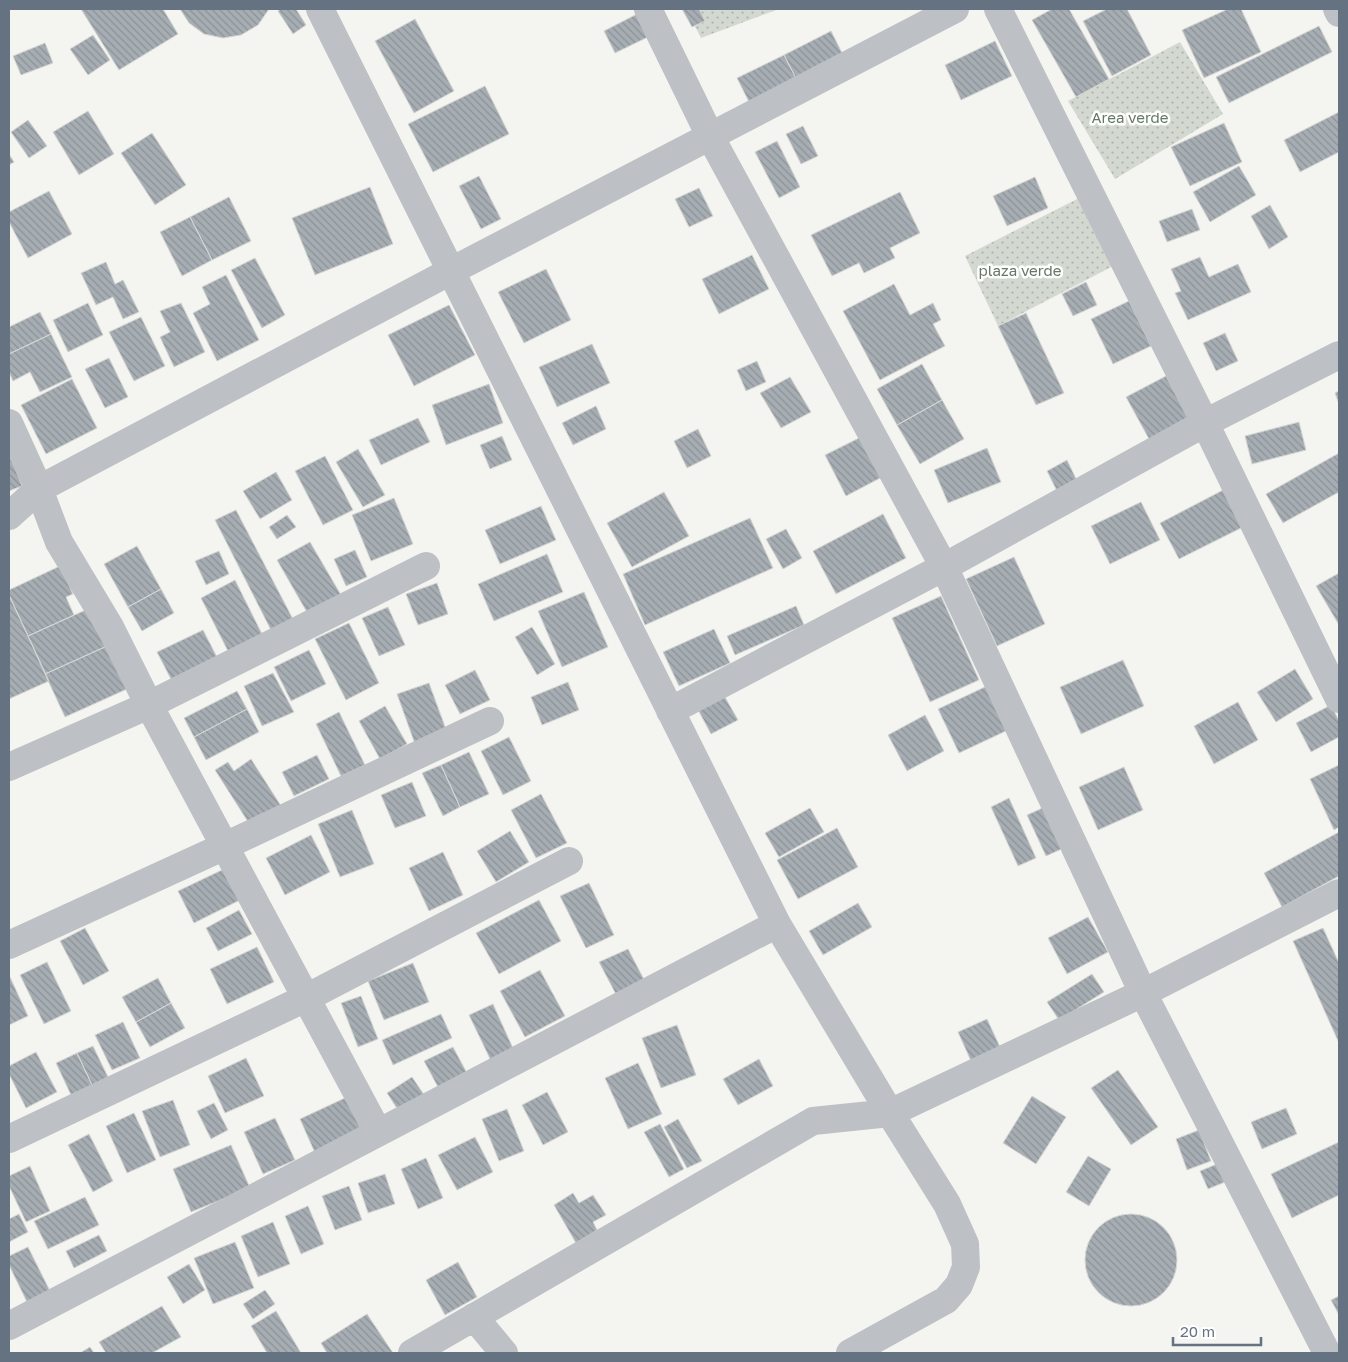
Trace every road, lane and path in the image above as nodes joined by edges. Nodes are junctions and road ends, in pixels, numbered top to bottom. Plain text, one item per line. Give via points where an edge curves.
1 (320, 9) edge
2 (648, 9) edge
3 (955, 9) edge
4 (998, 9) edge
5 (1337, 9) edge
6 (1339, 13) edge
7 (710, 136) junction
8 (451, 271) junction
9 (1339, 355) edge
10 (9, 423) edge
11 (1205, 423) junction
12 (39, 489) junction
13 (9, 516) edge
14 (426, 566) dead end
15 (944, 566) junction
16 (1339, 699) edge
17 (149, 705) junction
18 (670, 711) junction
19 (490, 721) dead end
20 (9, 767) edge
21 (225, 846) junction
22 (569, 861) dead end
23 (1339, 893) edge
24 (776, 924) junction
25 (9, 945) edge
26 (1143, 993) junction
27 (306, 998) junction
28 (890, 1113) junction
29 (378, 1132) junction
30 (9, 1139) edge
31 (474, 1317) junction
32 (9, 1326) edge
33 (412, 1353) edge
34 (504, 1353) edge
35 (850, 1353) edge
36 (1327, 1353) edge

1 - 8 street
2 - 7 street
3 - 7 street
4 - 11 street
5 - 6 street
7 - 8 street
7 - 15 street
8 - 12 street
8 - 18 street
9 - 11 street
10 - 12 street
11 - 15 street
11 - 16 street
12 - 13 street
12 - 17 street via 60,542 110,627
14 - 17 street
15 - 18 street
15 - 26 street
17 - 20 street
17 - 21 street
18 - 24 street
19 - 21 street
21 - 25 street
21 - 27 street
22 - 27 street
23 - 26 street
24 - 28 street
24 - 29 street
26 - 28 street
26 - 36 street
27 - 29 street
27 - 30 street
28 - 31 street via 813,1121
28 - 35 street via 946,1204 965,1244 966,1267 960,1285 946,1300
29 - 32 street
31 - 33 street
31 - 34 street

